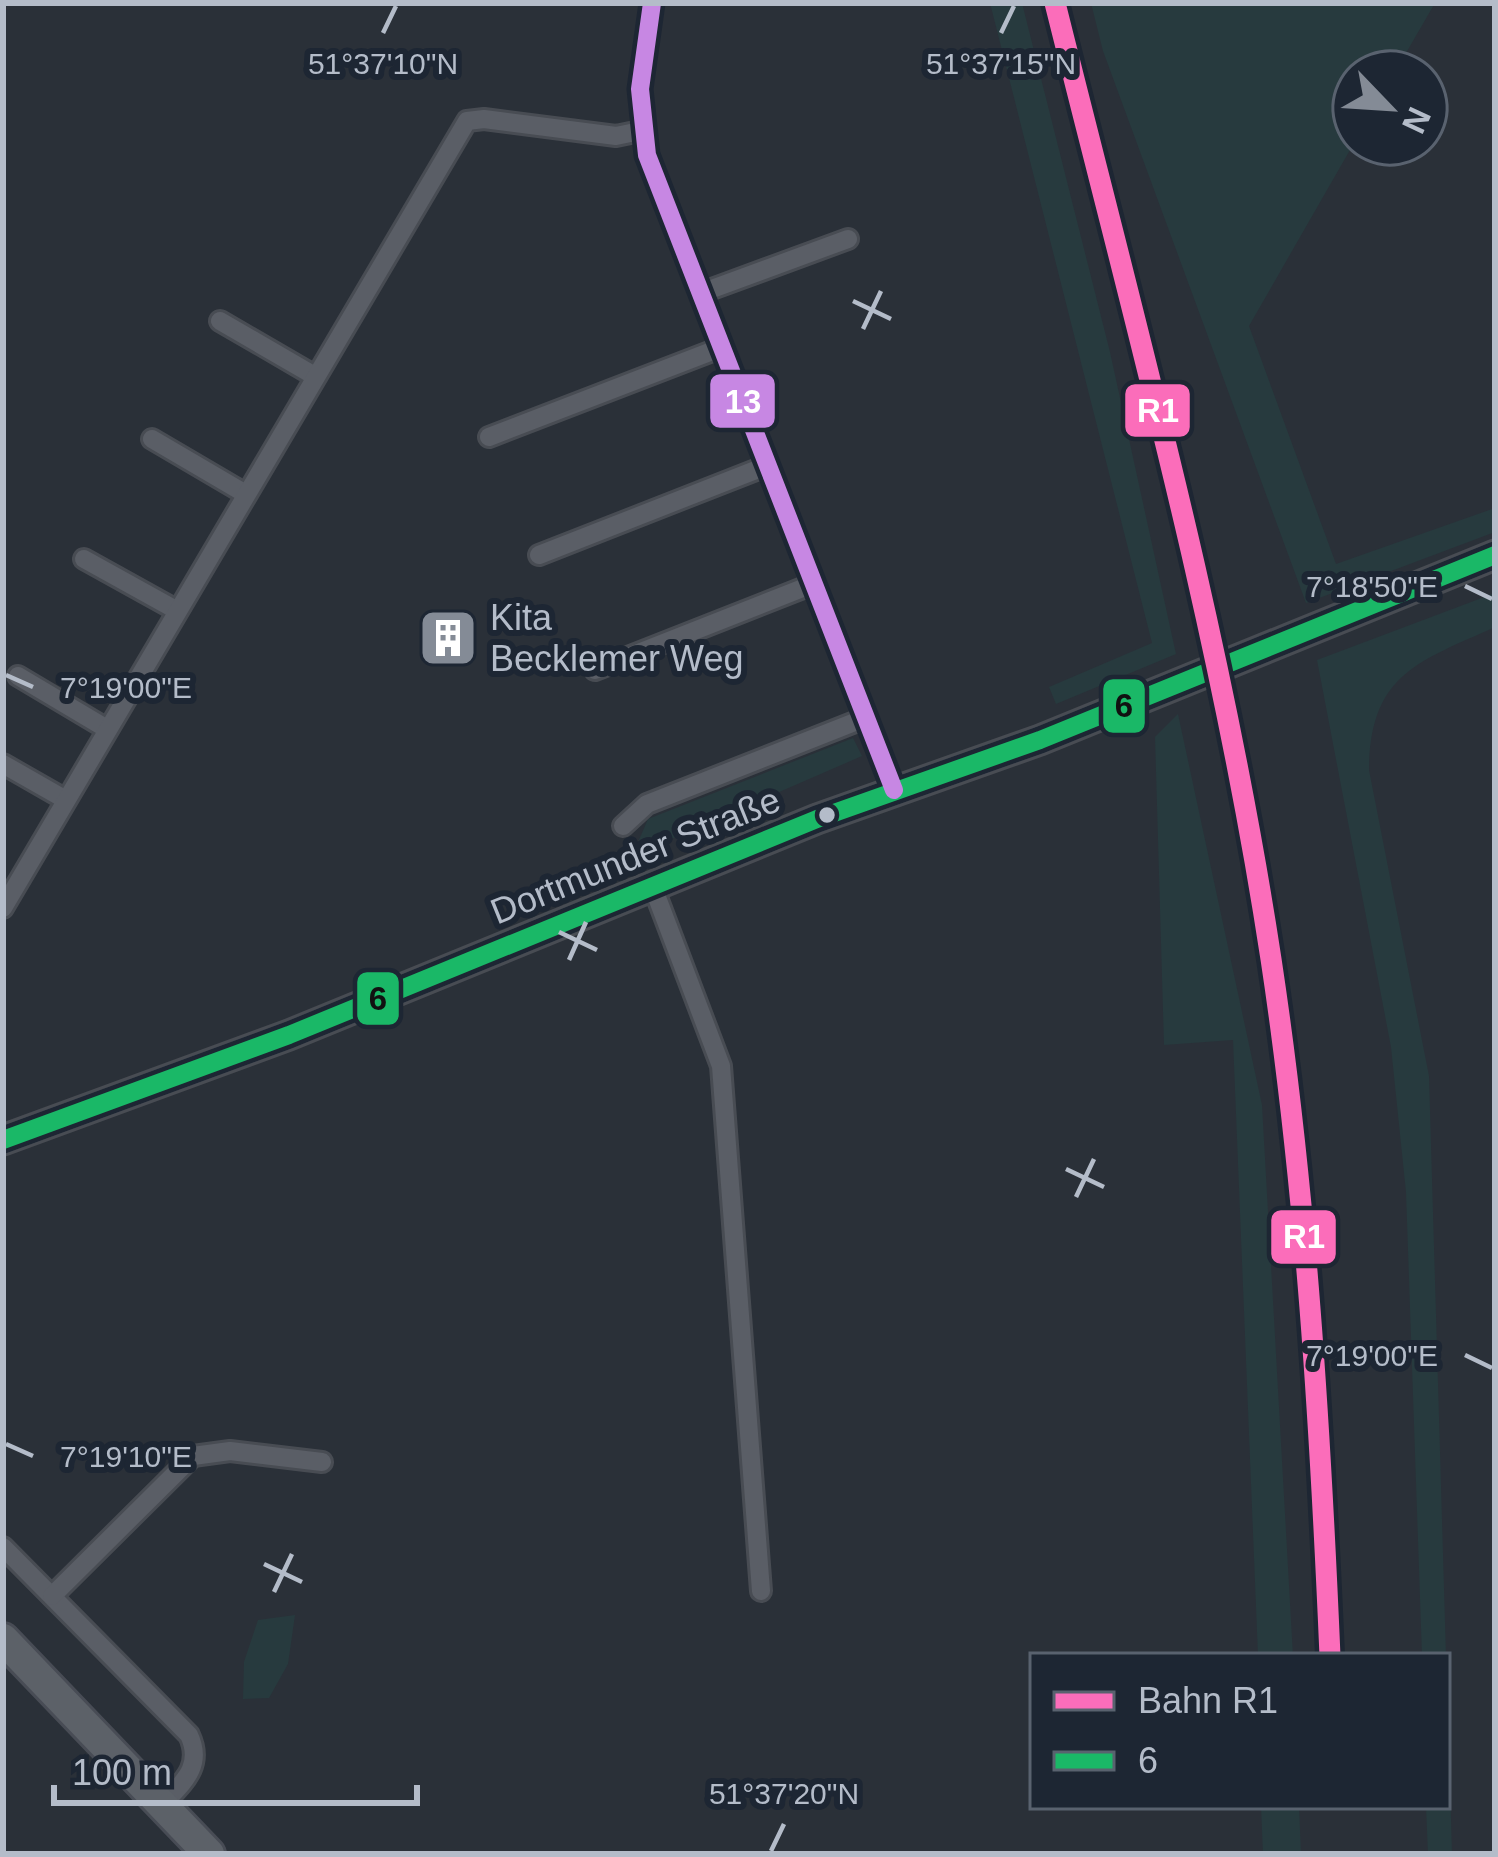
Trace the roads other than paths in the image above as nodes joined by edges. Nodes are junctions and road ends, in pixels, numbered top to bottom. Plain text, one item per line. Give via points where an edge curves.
1 (653, 4) edge
2 (640, 131) junction
3 (848, 239) dead end
4 (700, 293) junction
5 (220, 321) dead end
6 (720, 348) junction
7 (313, 375) junction
8 (489, 437) dead end
9 (152, 439) dead end
10 (766, 466) junction
11 (244, 493) junction
12 (539, 555) dead end
13 (1495, 555) edge
14 (84, 559) dead end
15 (812, 584) junction
16 (176, 610) junction
17 (595, 670) dead end
18 (18, 676) dead end
19 (865, 718) junction
20 (107, 729) junction
21 (3, 764) edge
22 (894, 790) junction
23 (66, 800) junction
24 (623, 826) dead end
25 (652, 887) junction
26 (3, 908) edge
27 (3, 1140) edge
28 (322, 1462) dead end
29 (3, 1547) edge
30 (761, 1591) dead end
31 (52, 1596) junction
32 (3, 1639) edge
33 (161, 1806) junction
34 (209, 1854) edge

1 - 2 street
2 - 4 street
2 - 7 street via 616,136 467,121
3 - 4 street
4 - 6 street
5 - 7 street
6 - 8 street
6 - 10 street
7 - 11 street
9 - 11 street
10 - 12 street
10 - 15 street
11 - 16 street
13 - 22 main road, Dortmunder Straße via 1040,740
14 - 16 street
15 - 17 street
15 - 19 street
16 - 20 street
18 - 20 street
19 - 22 street
19 - 24 street, Dortmunder Straße via 646,804
20 - 23 street
21 - 23 street
22 - 25 main road, Dortmunder Straße
23 - 26 street
25 - 27 main road, Dortmunder Straße via 289,1035
25 - 30 street via 721,1066
28 - 31 street via 230,1451 193,1456
29 - 31 street
31 - 33 street via 189,1735 197,1751 193,1771
32 - 33 main road
33 - 34 main road

